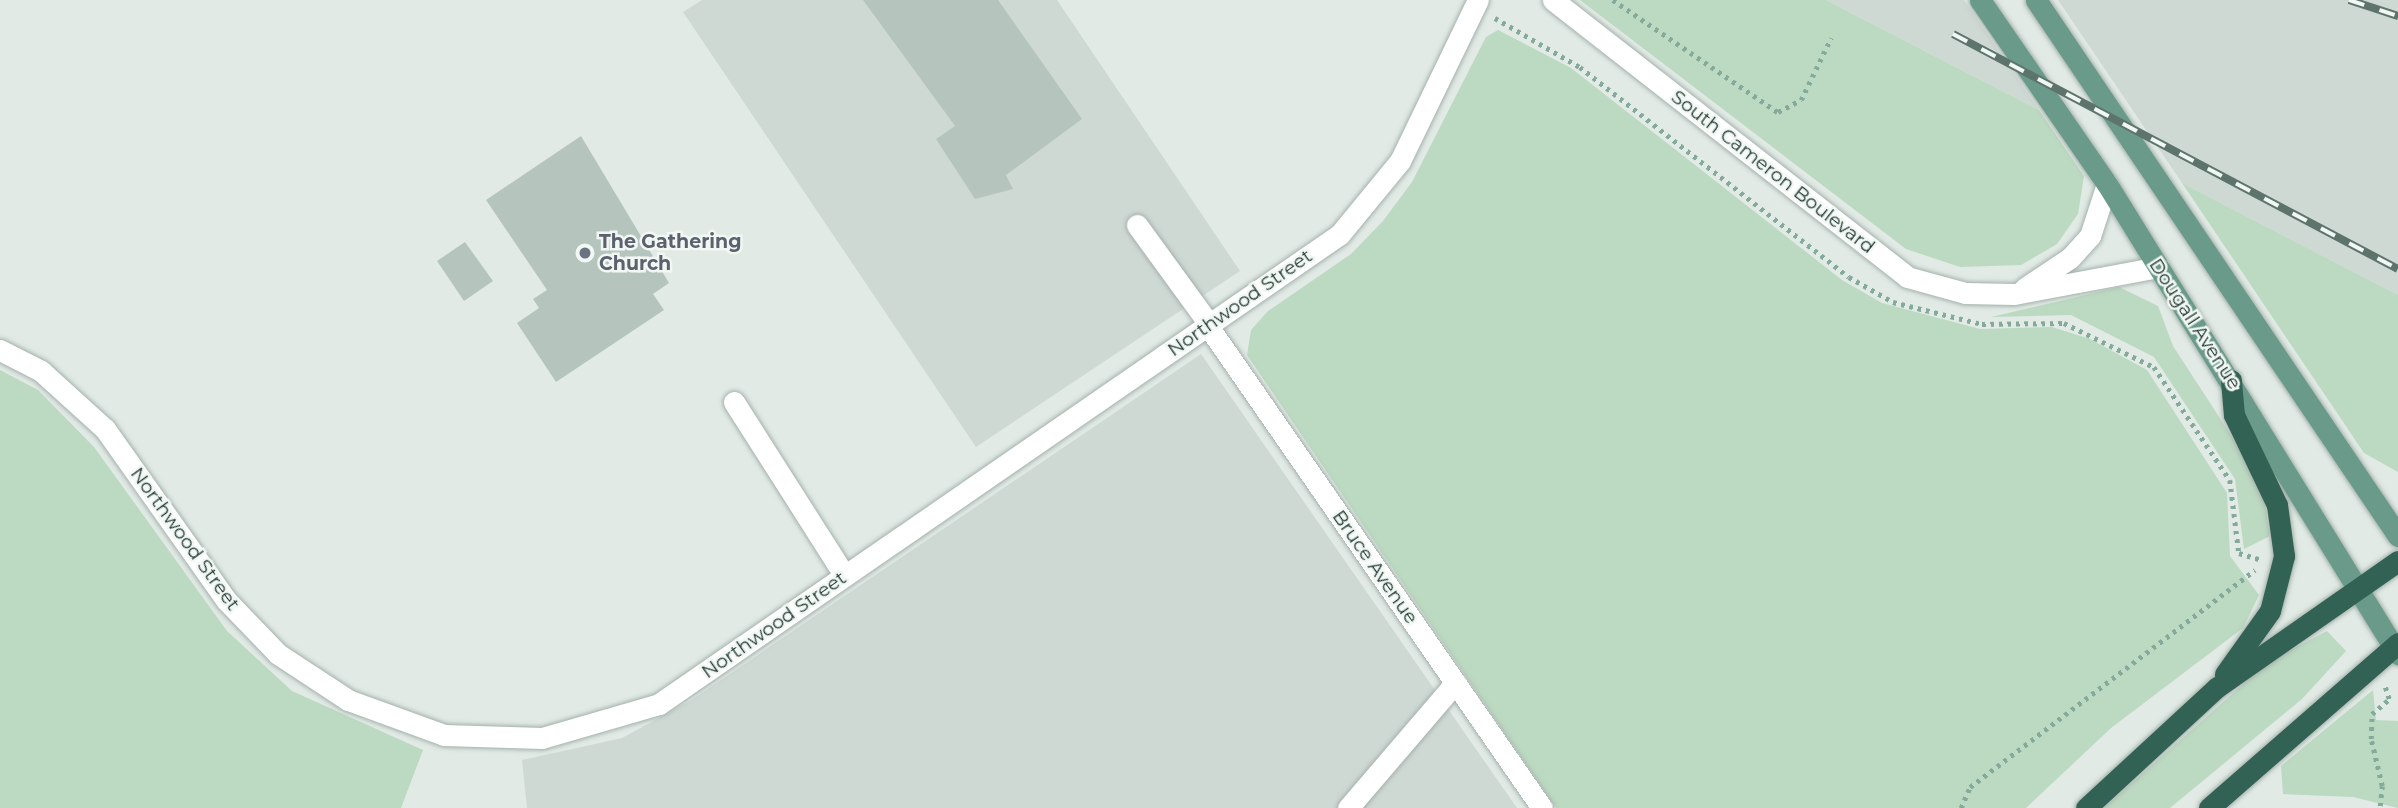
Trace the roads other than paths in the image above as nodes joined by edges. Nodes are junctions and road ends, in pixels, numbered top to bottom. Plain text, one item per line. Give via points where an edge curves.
1 (1478, 0) edge
2 (1553, 0) edge
3 (1980, 0) edge
4 (2036, 0) edge
5 (2107, 184) junction
6 (1137, 225) dead end
7 (2158, 267) junction
8 (2014, 294) junction
9 (1208, 325) junction
10 (0, 350) edge
11 (2231, 380) junction
12 (734, 402) dead end
13 (2398, 537) edge
14 (2398, 561) edge
15 (845, 576) junction
16 (2359, 589) junction
17 (2397, 648) edge
18 (1455, 683) junction
19 (2216, 688) junction
20 (1348, 808) edge
21 (1542, 808) edge
22 (2086, 808) edge
23 (2209, 808) edge

1 - 9 street, Northwood Street via 1400,162 1340,234
2 - 8 street, South Cameron Boulevard via 1907,277 1965,293
3 - 5 main road, Dougall Avenue
4 - 13 main road
5 - 7 main road, Dougall Avenue
5 - 8 street via 2081,246
6 - 9 street, Bruce Avenue
7 - 8 street, South Cameron Boulevard
7 - 11 main road, Dougall Avenue
9 - 15 street, Northwood Street
9 - 18 street, Bruce Avenue
10 - 15 street, Northwood Street via 41,371 105,429 226,600 278,654 348,700 444,735 542,738 659,704
11 - 16 main road, Dougall Avenue
11 - 19 highway via 2234,415 2277,505 2284,555 2266,620
12 - 15 street
14 - 16 highway
16 - 17 main road, Dougall Avenue
16 - 19 highway
17 - 23 highway
18 - 20 street
18 - 21 street, Bruce Avenue
19 - 22 highway

